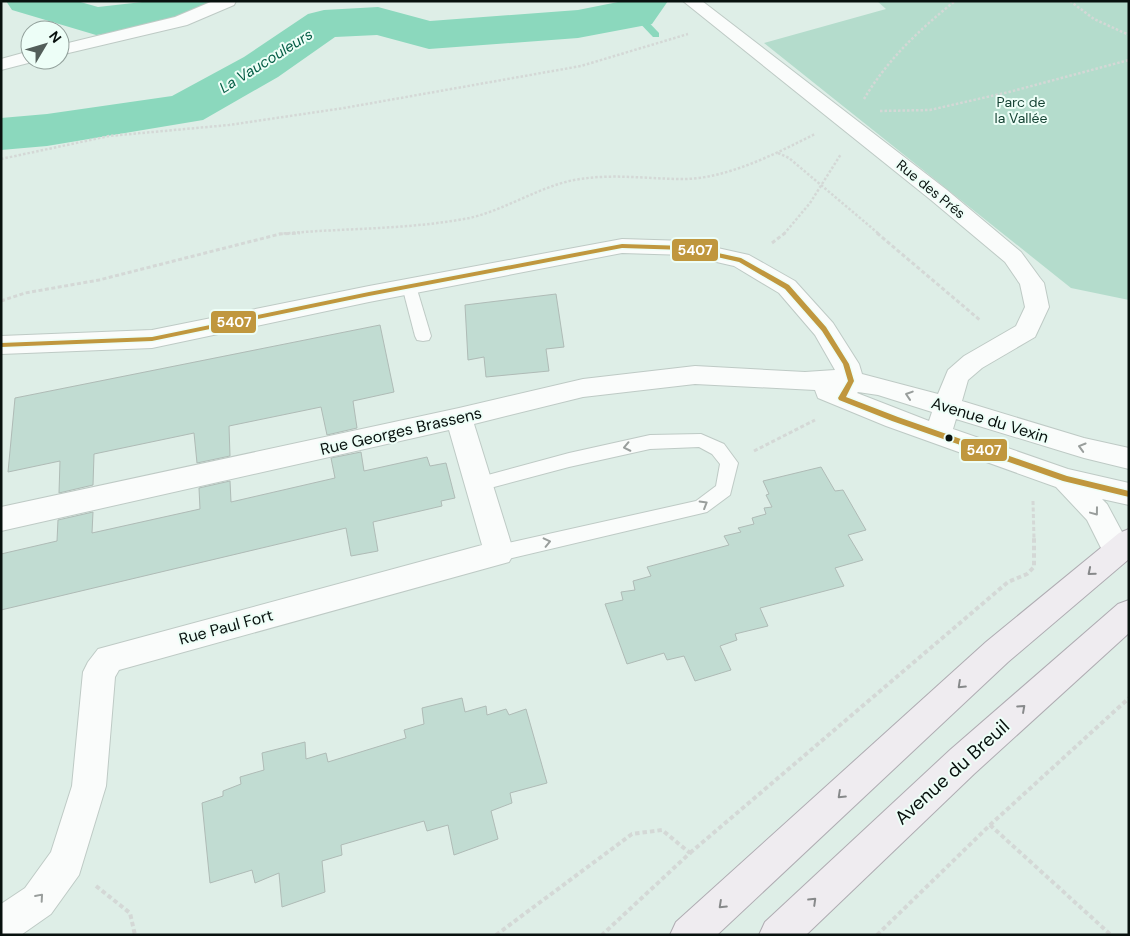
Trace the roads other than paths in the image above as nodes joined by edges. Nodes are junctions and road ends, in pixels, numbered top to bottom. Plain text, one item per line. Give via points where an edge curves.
1 (228, 1) edge
2 (691, 1) edge
3 (70, 48) edge
4 (20, 60) edge
5 (1, 65) edge
6 (409, 286) junction
7 (423, 336) dead end
8 (1, 345) edge
9 (805, 381) joint
10 (852, 396) junction
11 (948, 408) junction
12 (459, 418) junction
13 (938, 434) junction
14 (1129, 459) edge
15 (1066, 479) junction
16 (478, 484) junction
17 (1129, 494) edge
18 (1, 519) edge
19 (1123, 546) edge
20 (499, 553) junction
21 (1125, 619) edge
22 (1, 926) edge
23 (689, 935) edge
24 (778, 935) edge

1 - 3 street via 181,21
2 - 11 street, Rue des Prés via 852,121 1013,257 1032,284 1037,307 1026,331 957,376
4 - 5 street
6 - 7 lane
6 - 8 street via 152,339
6 - 10 street via 622,246 686,248 741,260 787,287 824,329 846,364
9 - 10 street, Avenue du Vexin via 841,379
9 - 12 street, Rue Georges Brassens via 695,375 583,388
11 -> 10 street, Avenue du Vexin via 904,393
10 - 13 street, Avenue du Vexin
11 - 13 street, Rue des Prés
14 -> 11 street, Avenue du Vexin
12 - 16 street
12 - 18 street, Rue Georges Brassens
13 - 15 street, Avenue du Vexin
15 - 17 street, Avenue du Vexin
15 -> 19 street
16 - 20 street
20 -> 16 lane via 701,507 724,490 729,463 718,450 701,440 650,442
19 -> 23 main road via 997,652
22 -> 20 street, Rue Paul Fort via 38,901 66,862 89,786 99,672 109,659
24 -> 21 main road, Avenue du Breuil via 962,762

